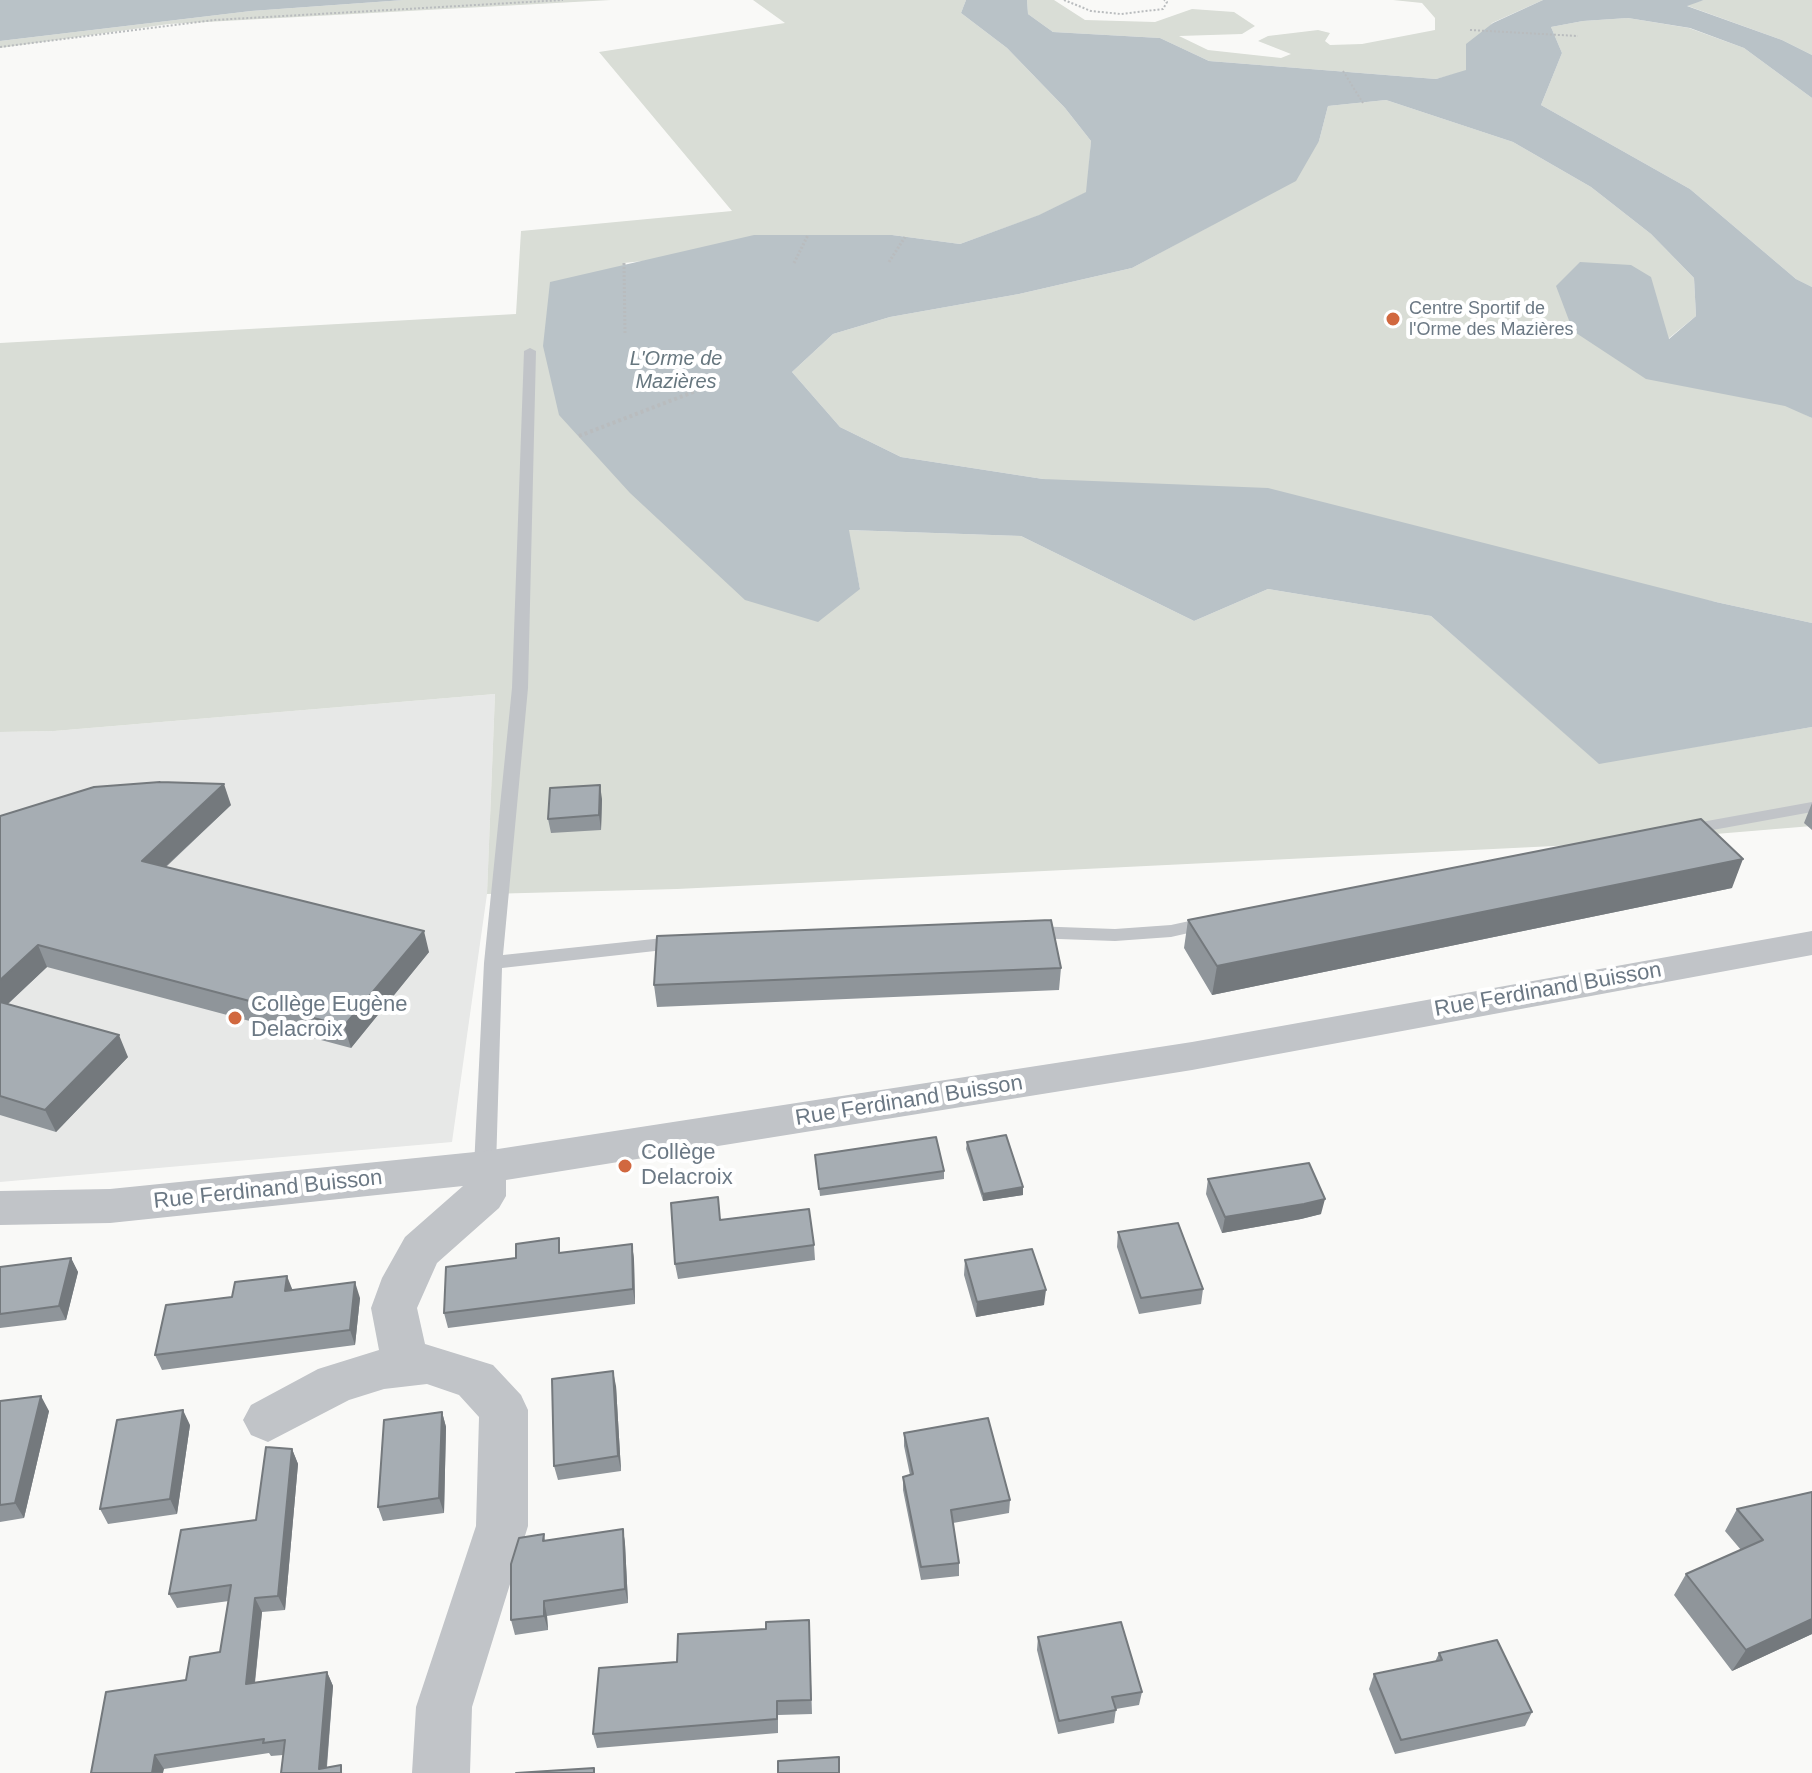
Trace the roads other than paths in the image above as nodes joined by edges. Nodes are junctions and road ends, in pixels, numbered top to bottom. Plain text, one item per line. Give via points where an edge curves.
1 (530, 351) dead end
2 (1812, 807) edge
3 (1667, 833) edge
4 (1232, 918) edge
5 (1009, 931) edge
6 (701, 941) edge
7 (1812, 943) edge
8 (493, 963) junction
9 (485, 1167) junction
10 (0, 1208) edge
11 (409, 1367) junction
12 (268, 1420) dead end
13 (441, 1773) edge

1 - 8 lane via 520,688
2 - 3 lane
4 - 5 lane via 1171,931 1115,935
6 - 8 lane
7 - 9 street, Rue Ferdinand Buisson via 1192,1056
8 - 9 lane
9 - 10 street, Rue Ferdinand Buisson via 110,1206
9 - 11 street via 484,1196 421,1250 405,1278 394,1308
11 - 12 street via 335,1384
11 - 13 street via 427,1364 476,1380 504,1410 502,1526 444,1707

